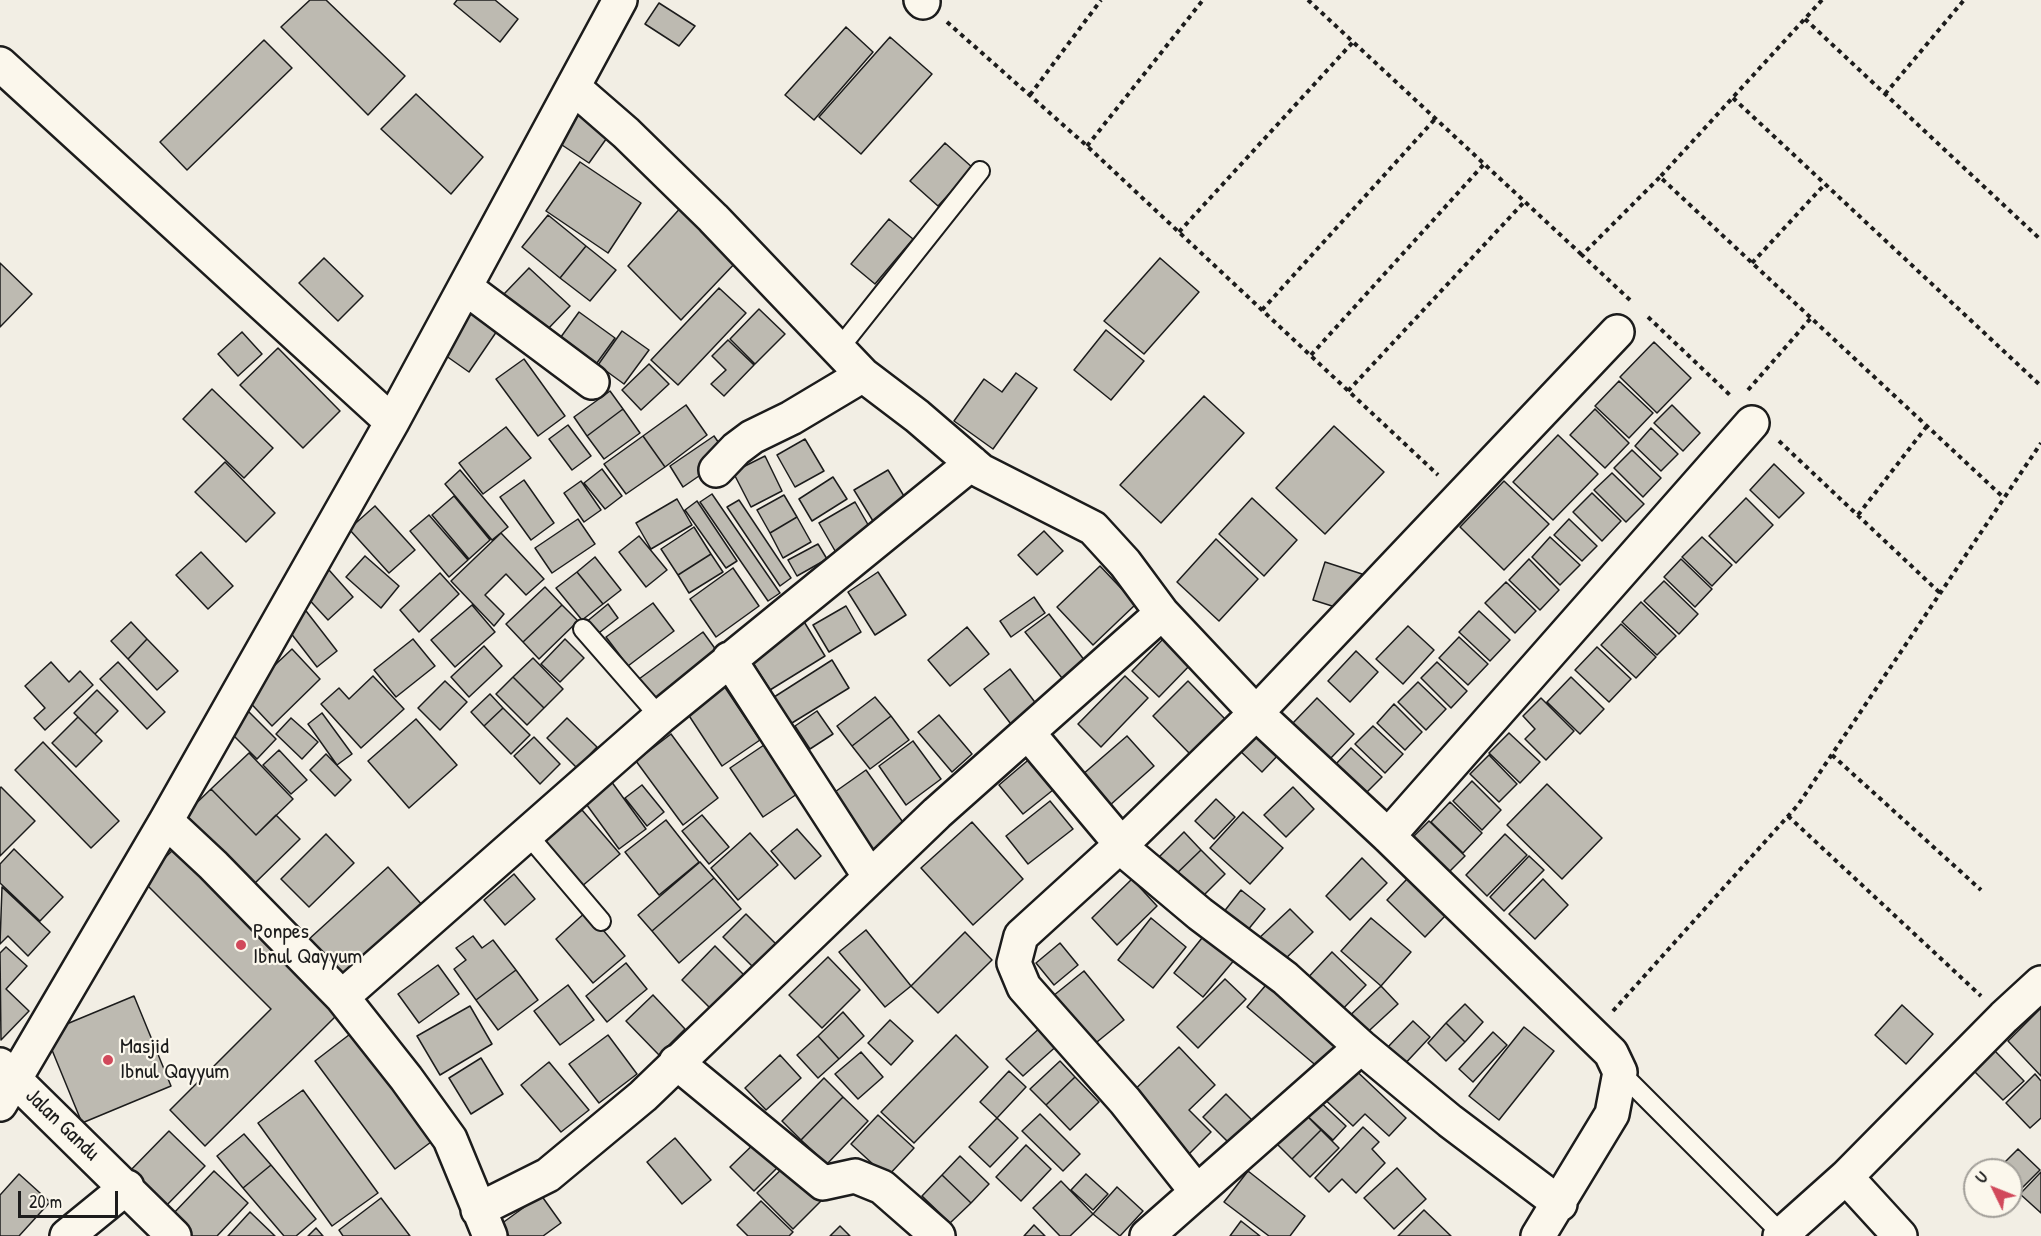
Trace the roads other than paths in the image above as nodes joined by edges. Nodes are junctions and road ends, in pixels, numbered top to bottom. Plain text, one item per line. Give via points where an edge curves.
1 (620, 0) edge
2 (0, 64) edge
3 (573, 87) junction
4 (981, 171) dead end
5 (466, 288) junction
6 (1617, 332) dead end
7 (838, 350) junction
8 (863, 375) junction
9 (592, 382) dead end
10 (1752, 413) road end
11 (392, 422) junction
12 (972, 463) junction
13 (716, 470) dead end
14 (1162, 614) junction
15 (583, 628) dead end
16 (729, 659) junction
17 (1256, 713) junction
18 (660, 717) junction
19 (1028, 733) junction
20 (166, 821) junction
21 (528, 835) junction
22 (1388, 836) junction
23 (1122, 844) junction
24 (870, 877) junction
25 (601, 921) dead end
26 (2038, 990) edge
27 (342, 997) junction
28 (1361, 1047) junction
29 (676, 1062) junction
30 (1620, 1072) junction
31 (5, 1083) edge
32 (1846, 1177) junction
33 (127, 1187) junction
34 (1197, 1192) junction
35 (1560, 1203) junction
36 (484, 1223) edge
37 (924, 1232) edge
38 (1781, 1235) edge
39 (66, 1236) edge
40 (174, 1236) edge
41 (1147, 1236) edge
42 (1538, 1236) edge
43 (1900, 1236) edge

1 - 3 street
2 - 11 street
3 - 5 street
3 - 7 street via 713,218
4 - 7 lane
5 - 9 street
5 - 11 street
6 - 17 street
7 - 8 street
8 - 12 street
8 - 13 street via 752,437
10 - 22 street
11 - 20 street
12 - 14 street via 1021,493 1093,528 1125,563
12 - 16 street
14 - 17 street
14 - 19 street
15 - 18 lane
16 - 18 street
16 - 24 street
17 - 22 street
17 - 23 street
18 - 21 street
19 - 23 street
19 - 24 street
20 - 27 street
20 - 31 street
21 - 25 lane
21 - 27 street
22 - 30 street via 1593,1033 1611,1053
23 - 28 street via 1200,914 1285,978
23 - 34 street via 1021,936 1014,963 1024,987 1125,1101
24 - 29 street
26 - 32 street via 2004,1017
27 - 36 street via 450,1139
28 - 34 street
28 - 35 street
29 - 36 street via 643,1096
29 - 37 street via 823,1183 855,1176 882,1187
30 - 35 street via 1612,1114
30 - 38 lane
31 - 33 street, Jalan Gandu
32 - 38 street
32 - 43 street
33 - 39 street
33 - 40 street, Jalan Gandu
34 - 41 street
35 - 42 street

